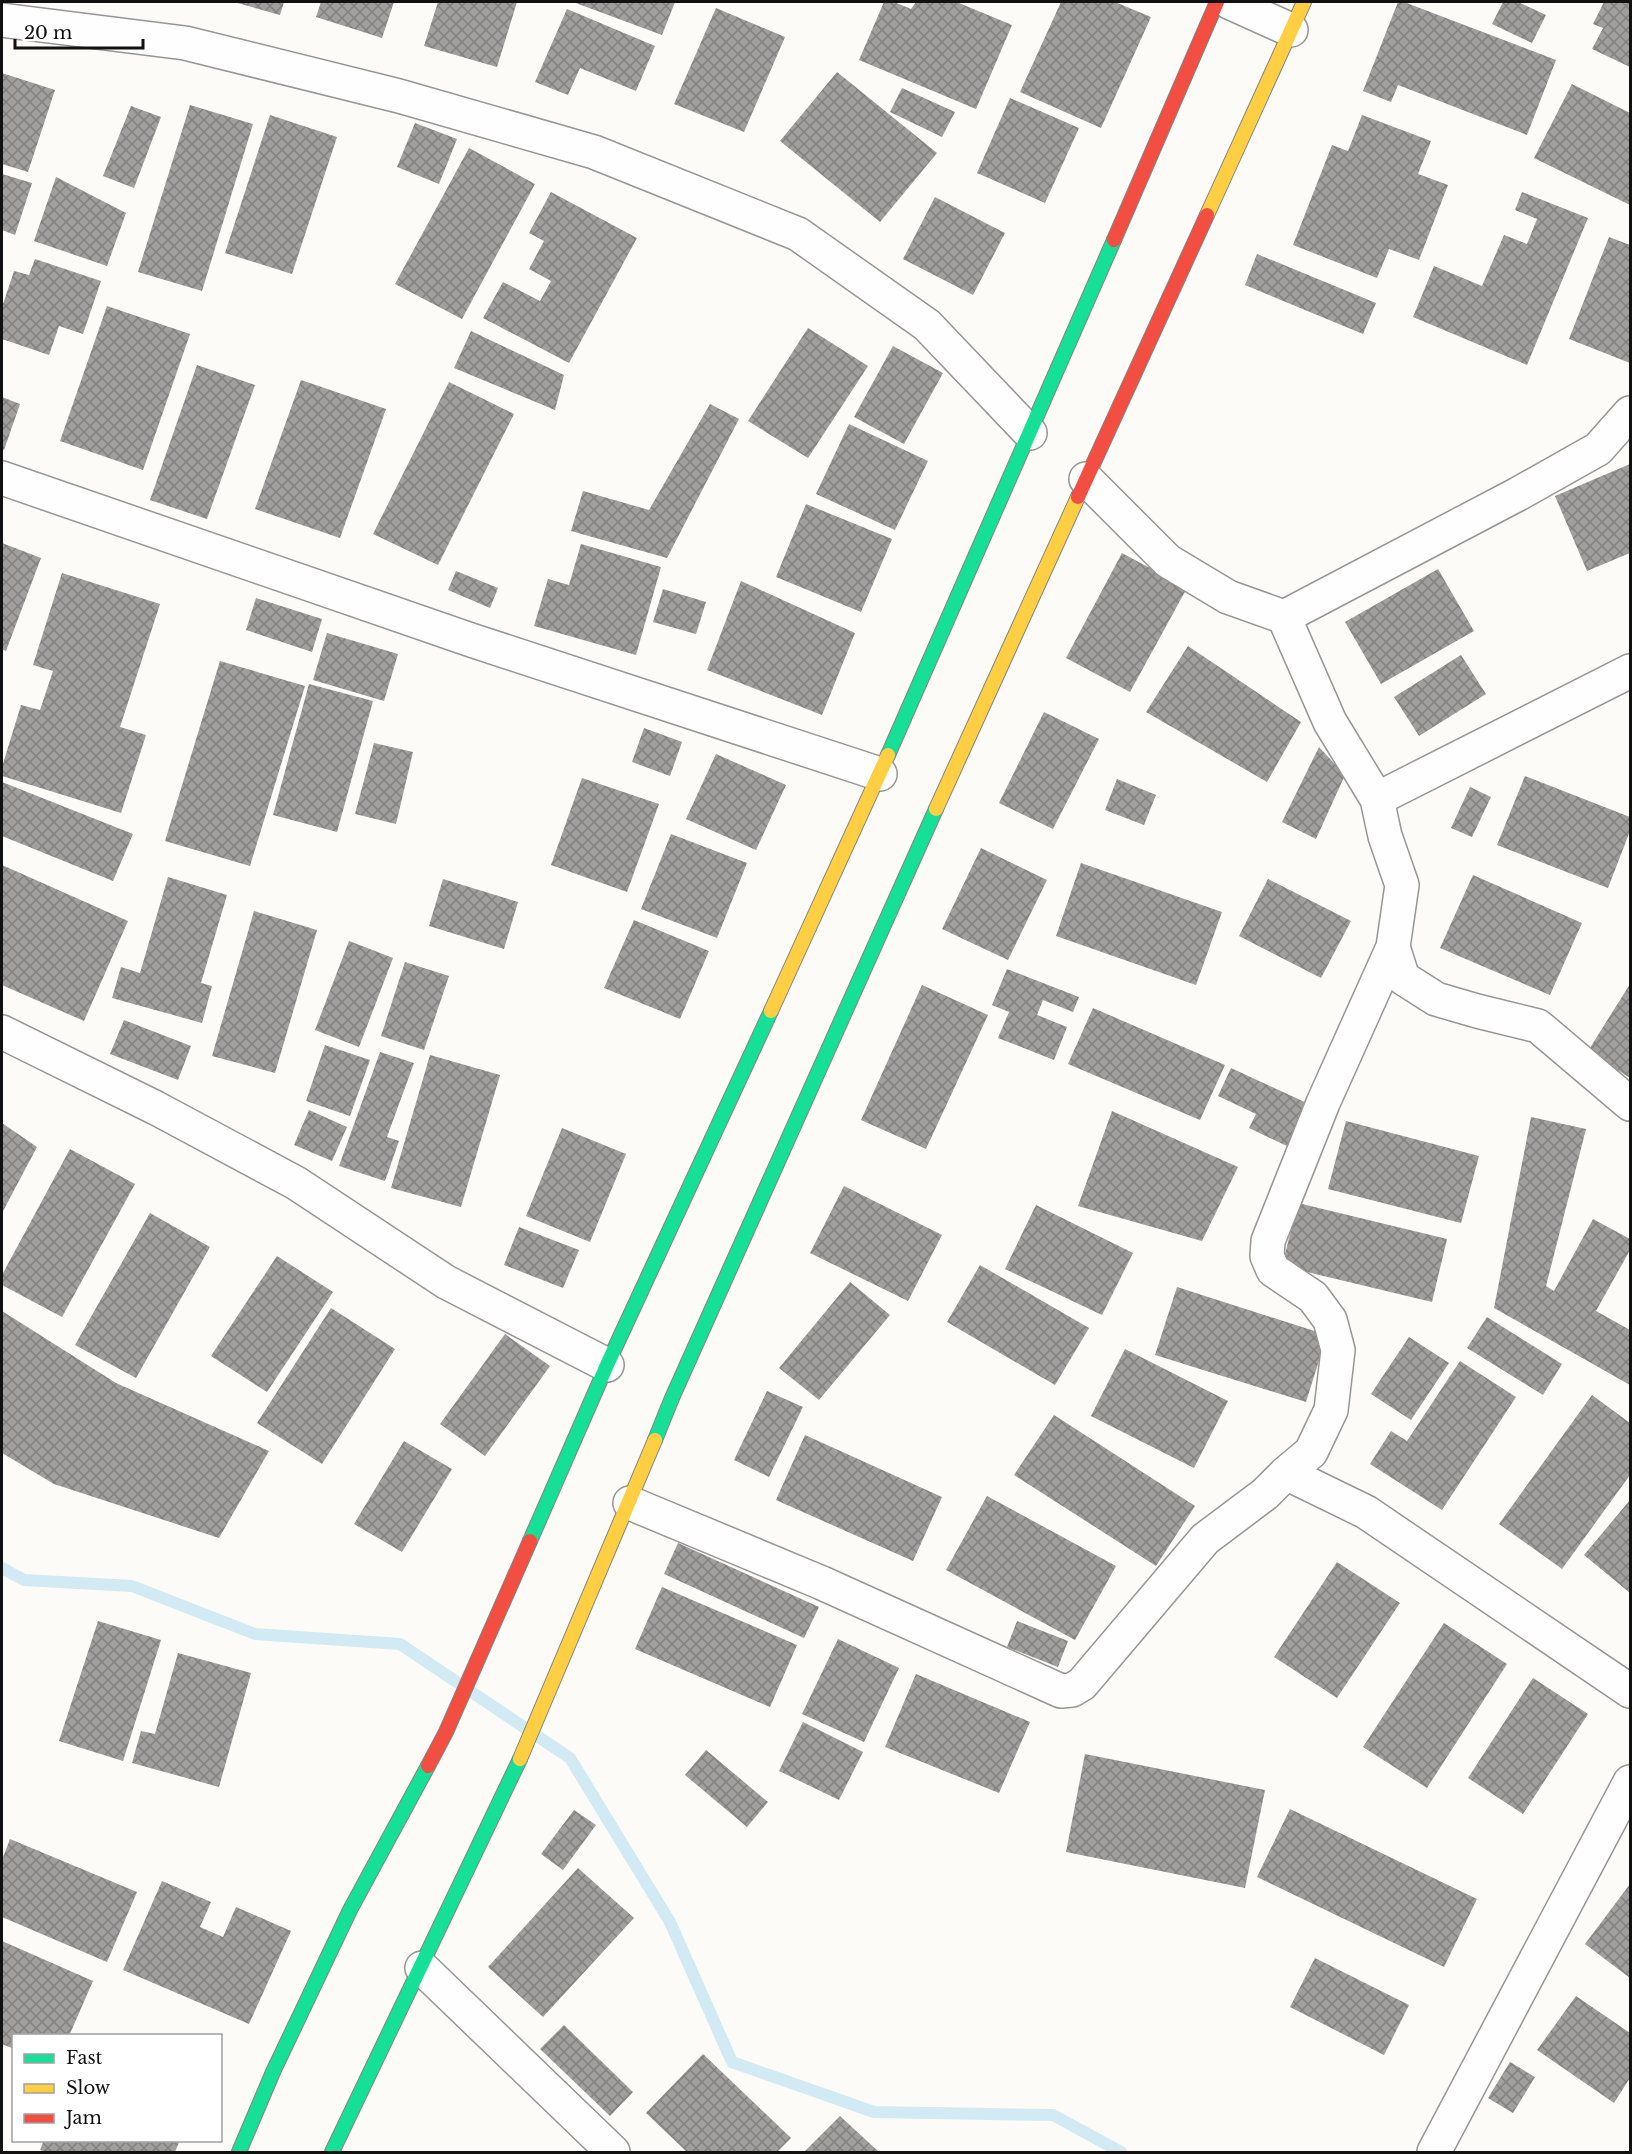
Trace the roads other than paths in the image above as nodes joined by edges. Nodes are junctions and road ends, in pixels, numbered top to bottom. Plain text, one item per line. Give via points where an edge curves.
1 (1217, 2) edge
2 (1229, 2) edge
3 (22, 15) edge
4 (1297, 16) edge
5 (1630, 413) edge
6 (1030, 433) junction
7 (2, 478) edge
8 (1086, 479) junction
9 (1284, 617) junction
10 (1630, 671) edge
11 (880, 774) junction
12 (1377, 799) junction
13 (1393, 947) junction
14 (2, 1032) edge
15 (1630, 1104) edge
16 (607, 1365) junction
17 (1286, 1473) junction
18 (630, 1503) junction
19 (1630, 1691) edge
20 (1630, 1782) edge
21 (422, 1968) junction
22 (1436, 2148) edge
23 (239, 2152) edge
24 (332, 2152) edge
25 (614, 2152) edge

1 - 6 highway
2 - 4 street
3 - 6 street via 185,43 399,96 594,152 798,234 927,325
4 - 8 highway
5 - 9 street via 1598,449
6 - 11 highway
7 - 11 street via 471,640
8 - 9 street via 1168,561 1228,597
8 - 18 highway via 682,1376
9 - 12 street via 1330,723
10 - 12 street
11 - 16 highway
12 - 13 street via 1402,885
13 - 15 street via 1403,978 1436,999 1538,1026
13 - 17 street via 1323,1103 1268,1241 1267,1256 1272,1270 1313,1297 1330,1320 1338,1350 1331,1410 1311,1452
14 - 16 street via 296,1183 446,1282
16 - 23 highway via 446,1732 350,1910
17 - 18 street via 1265,1494 1205,1539 1082,1684 1062,1691 822,1583
17 - 19 street via 1366,1512
18 - 21 highway via 519,1762
20 - 22 street
21 - 24 highway
21 - 25 street

